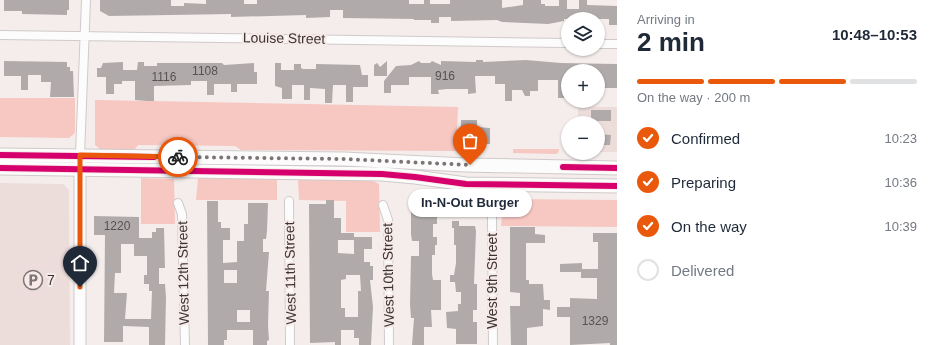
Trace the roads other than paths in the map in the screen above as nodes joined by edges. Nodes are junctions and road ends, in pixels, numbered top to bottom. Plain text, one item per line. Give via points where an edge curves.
1 (86, 0) edge
2 (0, 35) edge
3 (86, 35) junction
4 (561, 43) edge
5 (605, 44) edge
6 (617, 44) edge
7 (0, 155) edge
8 (80, 155) junction
9 (0, 168) edge
10 (617, 168) edge
11 (79, 170) junction
12 (617, 186) edge
13 (289, 201) dead end
14 (178, 203) dead end
15 (382, 205) dead end
16 (492, 217) dead end
17 (80, 345) edge
18 (185, 345) edge
19 (290, 345) edge
20 (389, 345) edge
21 (493, 345) edge

1 - 3 street
2 - 3 street, Louise Street
3 - 4 street, Louise Street
3 - 8 street
5 - 6 street
7 - 8 main road
8 - 10 main road via 344,159
8 - 11 street
9 - 11 main road
11 - 12 main road via 382,174 466,184
11 - 17 street
13 - 19 street, West 11th Street
14 - 18 street, West 12th Street via 182,214
15 - 20 street, West 10th Street via 388,220
16 - 21 street, West 9th Street

